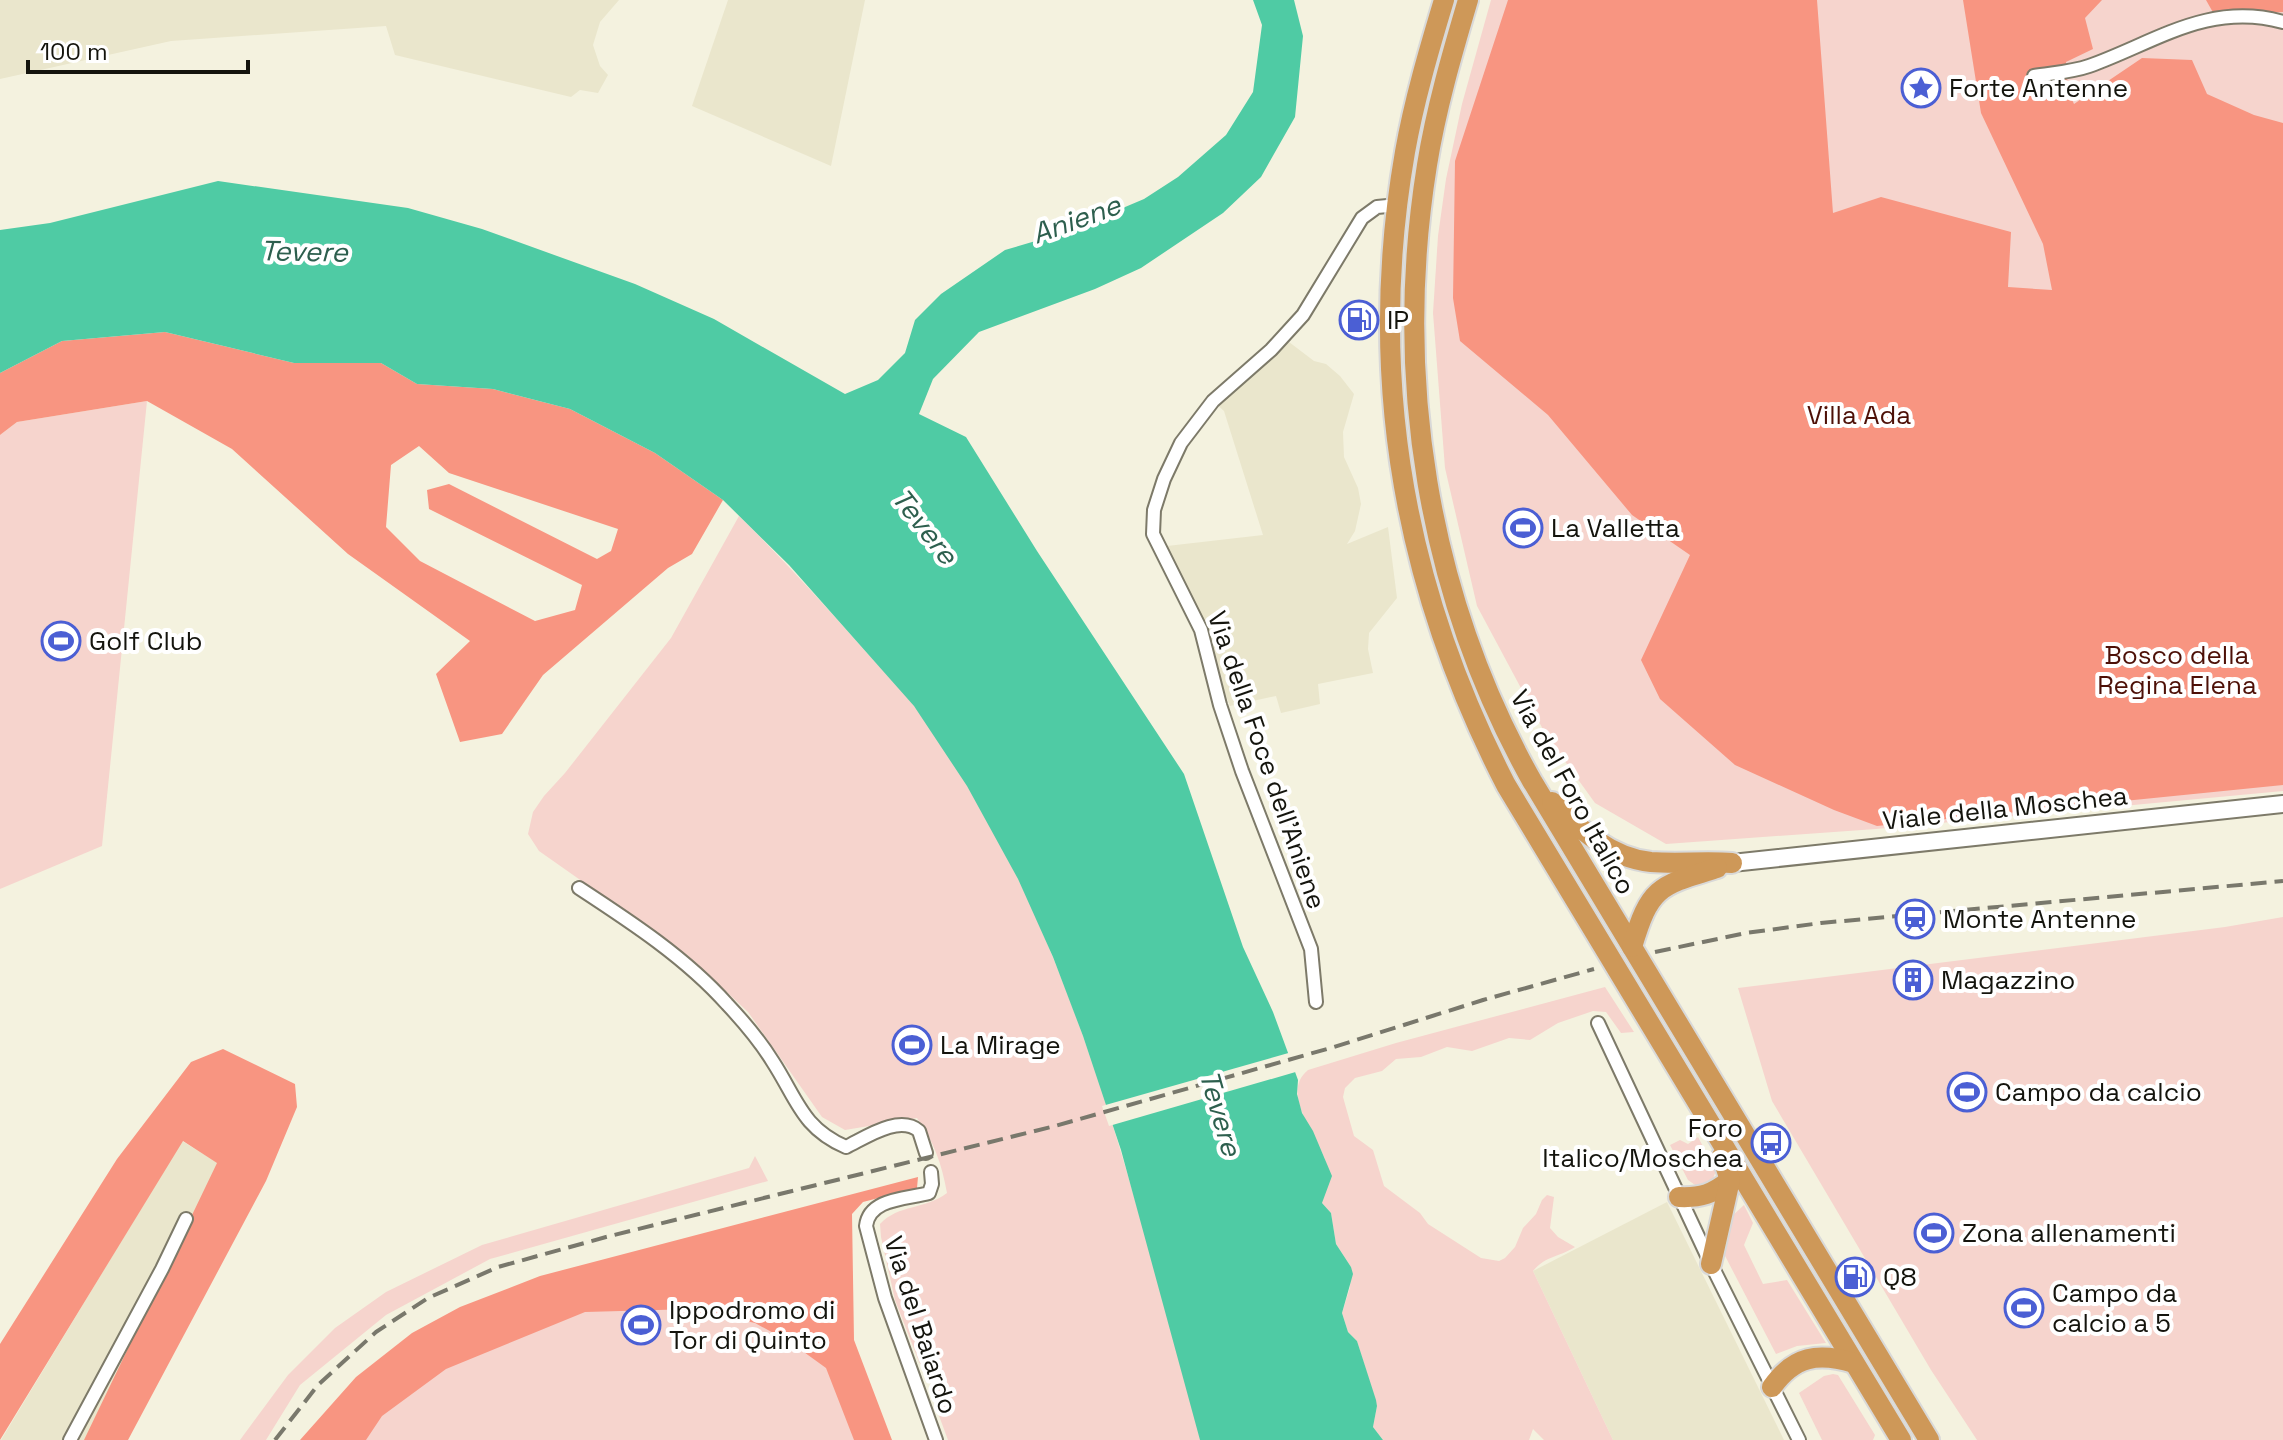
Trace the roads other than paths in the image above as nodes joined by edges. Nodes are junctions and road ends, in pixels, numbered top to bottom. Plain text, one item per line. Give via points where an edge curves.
1 (1444, 0) edge
2 (1468, 0) edge
3 (2283, 22) edge
4 (2034, 76) dead end
5 (1398, 205) junction
6 (1532, 781) junction
7 (2283, 804) edge
8 (1732, 863) junction
9 (579, 888) dead end
10 (1632, 947) junction
11 (1316, 1002) dead end
12 (1598, 1023) dead end
13 (1701, 1106) junction
14 (926, 1153) dead end
15 (931, 1172) dead end
16 (1730, 1180) junction
17 (1679, 1197) junction
18 (186, 1219) dead end
19 (1711, 1264) junction
20 (1854, 1363) junction
21 (1772, 1387) junction
22 (70, 1440) edge
23 (936, 1440) edge
24 (1799, 1440) edge
25 (1901, 1440) edge
26 (1929, 1440) edge

1 - 5 highway, Via del Foro Italico via 1413,113
2 - 6 highway, Via del Foro Italico via 1437,115 1422,202 1415,283 1419,415 1427,491 1460,619 1499,719
3 - 4 street via 2239,16 2200,21 2087,67
5 - 11 street, Via della Foce dell'Aniene via 1377,207 1362,218 1303,315 1213,401 1181,443 1154,510 1153,534 1201,630 1242,771 1311,949
5 - 13 highway, Via del Foro Italico via 1392,282 1395,422 1402,484 1432,610 1472,717 1506,785
6 - 8 highway via 1594,839 1625,856 1654,862
6 - 10 highway, Via del Foro Italico
7 - 8 street, Viale della Moschea
8 - 10 highway via 1679,880 1656,894 1643,912
9 - 14 street via 666,949 725,1002 770,1057 811,1125 826,1138 846,1147 909,1125 919,1131
10 - 26 highway, Via del Foro Italico
12 - 17 street
13 - 16 highway
13 - 20 highway, Via del Foro Italico
15 - 23 street, Via del Baiardo via 929,1193 877,1206 866,1226 885,1298
16 - 17 highway via 1701,1197
16 - 19 highway
17 - 19 street
18 - 22 street
19 - 21 street
20 - 21 highway via 1837,1358 1799,1362
20 - 25 highway, Via del Foro Italico
21 - 24 street

